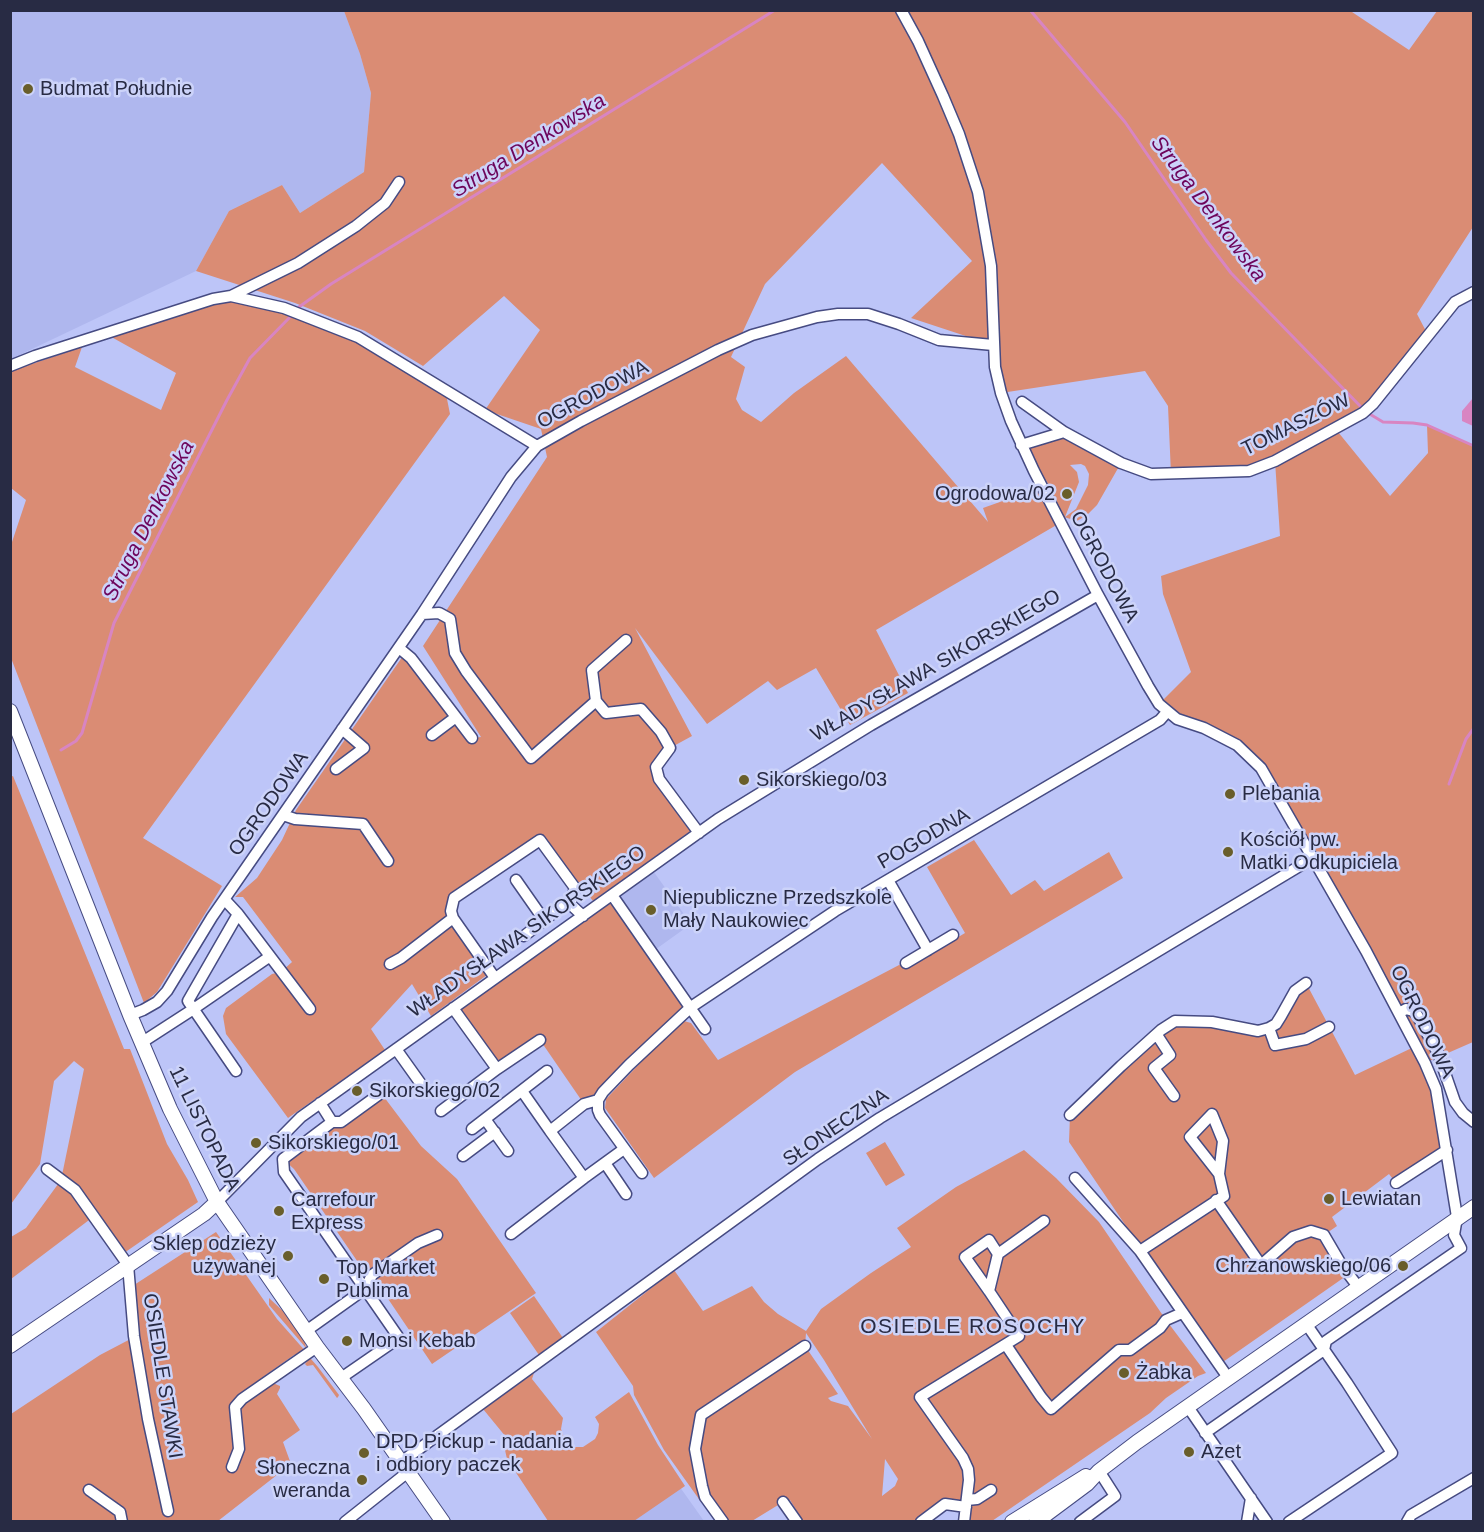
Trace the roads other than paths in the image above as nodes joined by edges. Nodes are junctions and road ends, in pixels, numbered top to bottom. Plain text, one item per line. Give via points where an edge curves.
1 (901, 10) edge
2 (399, 182) dead end
3 (1473, 292) edge
4 (231, 296) junction
5 (993, 345) junction
6 (10, 366) edge
7 (1022, 402) dead end
8 (1064, 432) junction
9 (1022, 445) junction
10 (537, 446) junction
11 (1098, 594) junction
12 (422, 614) junction
13 (626, 640) dead end
14 (399, 648) junction
15 (596, 701) junction
16 (1163, 708) junction
17 (10, 711) edge
18 (456, 717) junction
19 (342, 729) junction
20 (432, 735) dead end
21 (472, 738) dead end
22 (336, 769) dead end
23 (284, 815) junction
24 (699, 833) junction
25 (1313, 858) junction
26 (388, 861) dead end
27 (516, 880) dead end
28 (888, 880) junction
29 (612, 895) junction
30 (225, 900) junction
31 (570, 904) junction
32 (238, 914) junction
33 (583, 916) junction
34 (453, 918) junction
35 (544, 920) junction
36 (953, 935) dead end
37 (524, 936) dead end
38 (928, 950) junction
39 (269, 957) junction
40 (906, 963) dead end
41 (390, 964) dead end
42 (495, 978) junction
43 (1306, 983) dead end
44 (691, 1007) junction
45 (453, 1008) junction
46 (310, 1009) dead end
47 (192, 1010) junction
48 (1399, 1013) junction
49 (130, 1016) junction
50 (1329, 1027) dead end
51 (1269, 1028) junction
52 (705, 1029) dead end
53 (1156, 1035) junction
54 (540, 1040) dead end
55 (141, 1042) junction
56 (396, 1049) junction
57 (497, 1069) junction
58 (236, 1071) dead end
59 (547, 1071) dead end
60 (421, 1084) dead end
61 (522, 1091) junction
62 (381, 1093) dead end
63 (1174, 1096) dead end
64 (598, 1100) junction
65 (320, 1103) junction
66 (441, 1111) dead end
67 (1070, 1115) dead end
68 (485, 1119) junction
69 (333, 1122) junction
70 (1473, 1122) edge
71 (472, 1129) dead end
72 (550, 1131) junction
73 (495, 1132) junction
74 (624, 1149) junction
75 (1447, 1150) junction
76 (508, 1151) dead end
77 (463, 1156) dead end
78 (605, 1163) junction
79 (47, 1169) dead end
80 (642, 1173) dead end
81 (1219, 1174) junction
82 (584, 1178) junction
83 (1075, 1178) dead end
84 (1396, 1183) dead end
85 (626, 1194) dead end
86 (1216, 1200) junction
87 (217, 1202) junction
88 (1473, 1207) edge
89 (1457, 1217) junction
90 (1044, 1221) dead end
91 (511, 1234) dead end
92 (437, 1235) dead end
93 (1140, 1251) junction
94 (998, 1254) junction
95 (128, 1265) junction
96 (1359, 1288) junction
97 (364, 1289) junction
98 (989, 1291) junction
99 (1182, 1313) junction
100 (1306, 1325) junction
101 (306, 1331) junction
102 (1006, 1345) junction
103 (10, 1346) edge
104 (805, 1346) dead end
105 (317, 1347) junction
106 (1324, 1350) junction
107 (341, 1378) junction
108 (1229, 1379) junction
109 (1188, 1407) junction
110 (1205, 1433) junction
111 (232, 1467) dead end
112 (404, 1467) junction
113 (1099, 1471) junction
114 (1473, 1478) edge
115 (89, 1490) dead end
116 (991, 1490) dead end
117 (1251, 1498) junction
118 (783, 1502) dead end
119 (966, 1503) junction
120 (168, 1511) dead end
121 (122, 1521) edge
122 (345, 1521) edge
123 (442, 1521) edge
124 (723, 1521) edge
125 (795, 1521) edge
126 (921, 1521) edge
127 (964, 1521) edge
128 (1012, 1521) edge
129 (1036, 1521) edge
130 (1080, 1521) edge
131 (1247, 1521) edge
132 (1267, 1521) edge
133 (1289, 1521) edge
134 (1407, 1521) edge

1 - 5 street, OGRODOWA via 947,105 978,192 991,266
2 - 4 street via 385,203 356,226 298,263
3 - 8 street, TOMASZÓW via 1455,302 1363,413 1249,471 1152,474 1121,463
4 - 6 street
4 - 10 street, OGRODOWA via 284,308 358,337
5 - 9 street, OGRODOWA via 1001,393
5 - 10 street, OGRODOWA via 939,340 868,314 817,317 752,335 718,350
7 - 8 street, TOMASZÓW
8 - 9 street
9 - 11 street, OGRODOWA
10 - 12 street via 511,477
11 - 16 street, OGRODOWA
11 - 24 street, WŁADYSŁAWA SIKORSKIEGO via 871,725
12 - 14 street, OGRODOWA
12 - 15 street via 439,613 450,619 455,653 531,758
13 - 15 street via 592,670
14 - 18 street
14 - 19 street, OGRODOWA
15 - 24 street via 606,713 641,709 661,732 670,748 656,767 659,779
16 - 25 street, OGRODOWA via 1177,719 1228,740 1256,762
16 - 28 street, POGODNA via 1150,726
17 - 49 street, 11 LISTOPADA
18 - 20 street
18 - 21 street
19 - 22 street via 364,748
19 - 23 street, OGRODOWA
23 - 26 street via 363,825
23 - 30 street, OGRODOWA
24 - 29 street, WŁADYSŁAWA SIKORSKIEGO
25 - 48 street, OGRODOWA
25 - 112 street, SŁONECZNA via 818,1159
27 - 35 street
28 - 38 street
28 - 44 street, POGODNA via 804,930
29 - 33 street, WŁADYSŁAWA SIKORSKIEGO
29 - 44 street
30 - 32 street
30 - 49 street, OGRODOWA via 167,991 157,1002
31 - 33 street
31 - 34 street via 575,888 540,840 454,898
31 - 35 street
32 - 39 street
32 - 47 street via 189,999
33 - 42 street, WŁADYSŁAWA SIKORSKIEGO
34 - 41 street
34 - 42 street
35 - 37 street
36 - 38 street
38 - 40 street
39 - 46 street
39 - 47 street
42 - 45 street, WŁADYSŁAWA SIKORSKIEGO
43 - 51 street via 1294,991 1276,1024
44 - 52 street
44 - 64 street, POGODNA via 628,1065
45 - 56 street, WŁADYSŁAWA SIKORSKIEGO
45 - 57 street
47 - 55 street
47 - 58 street
48 - 70 street via 1406,1009 1417,1015 1438,1053 1455,1102
48 - 75 street, OGRODOWA via 1436,1089
49 - 55 street, 11 LISTOPADA
50 - 51 street via 1306,1039 1275,1045
51 - 53 street via 1258,1031 1181,1020
53 - 63 street via 1170,1055 1154,1068
53 - 67 street
54 - 57 street
55 - 87 street, 11 LISTOPADA
56 - 60 street
56 - 65 street, WŁADYSŁAWA SIKORSKIEGO
57 - 66 street
59 - 61 street
61 - 68 street
61 - 72 street
62 - 69 street via 341,1122
64 - 72 street via 584,1104
64 - 74 street via 600,1115
65 - 69 street
65 - 87 street, WŁADYSŁAWA SIKORSKIEGO
68 - 71 street
68 - 73 street
69 - 97 street via 283,1159 284,1172
72 - 82 street
73 - 76 street
73 - 77 street
74 - 78 street
74 - 80 street
75 - 84 street
75 - 89 street, OGRODOWA
78 - 82 street
78 - 85 street
79 - 95 street via 75,1190
81 - 81 street via 1222,1141 1212,1114 1190,1137
81 - 86 street via 1224,1196
82 - 91 street
83 - 93 street
86 - 93 street
86 - 96 street via 1261,1265 1293,1237 1311,1231 1324,1236
87 - 95 street, WŁADYSŁAWA SIKORSKIEGO
87 - 101 street, 11 LISTOPADA
88 - 89 street
89 - 96 street
89 - 106 street, OGRODOWA via 1454,1235 1461,1248 1326,1341
90 - 94 street
92 - 97 street via 418,1243 372,1275
93 - 99 street
94 - 98 street
94 - 98 street via 989,1240 965,1257
95 - 103 street, WŁADYSŁAWA SIKORSKIEGO
95 - 120 street, OSIEDLE STAWKI via 134,1336
96 - 100 street
97 - 101 street
97 - 107 street via 399,1338
98 - 102 street via 1019,1336
99 - 102 street via 1166,1320 1130,1350 1119,1350 1051,1409
99 - 108 street
100 - 106 street
100 - 108 street
101 - 105 street, 11 LISTOPADA
102 - 119 street via 920,1398 968,1469
104 - 124 street via 701,1415 695,1449 702,1486 705,1497
105 - 107 street, 11 LISTOPADA
105 - 111 street via 235,1407 239,1449
106 - 110 street
106 - 133 street via 1392,1453
107 - 112 street, 11 LISTOPADA
108 - 109 street
109 - 110 street
109 - 113 street
110 - 117 street
112 - 122 street, SŁONECZNA
112 - 123 street, 11 LISTOPADA
113 - 128 street via 1083,1476
113 - 129 street via 1088,1484
113 - 130 street via 1115,1496
114 - 134 street
115 - 121 street via 120,1512
116 - 119 street
117 - 131 street
117 - 132 street
118 - 125 street
119 - 126 street via 945,1504
119 - 127 street

